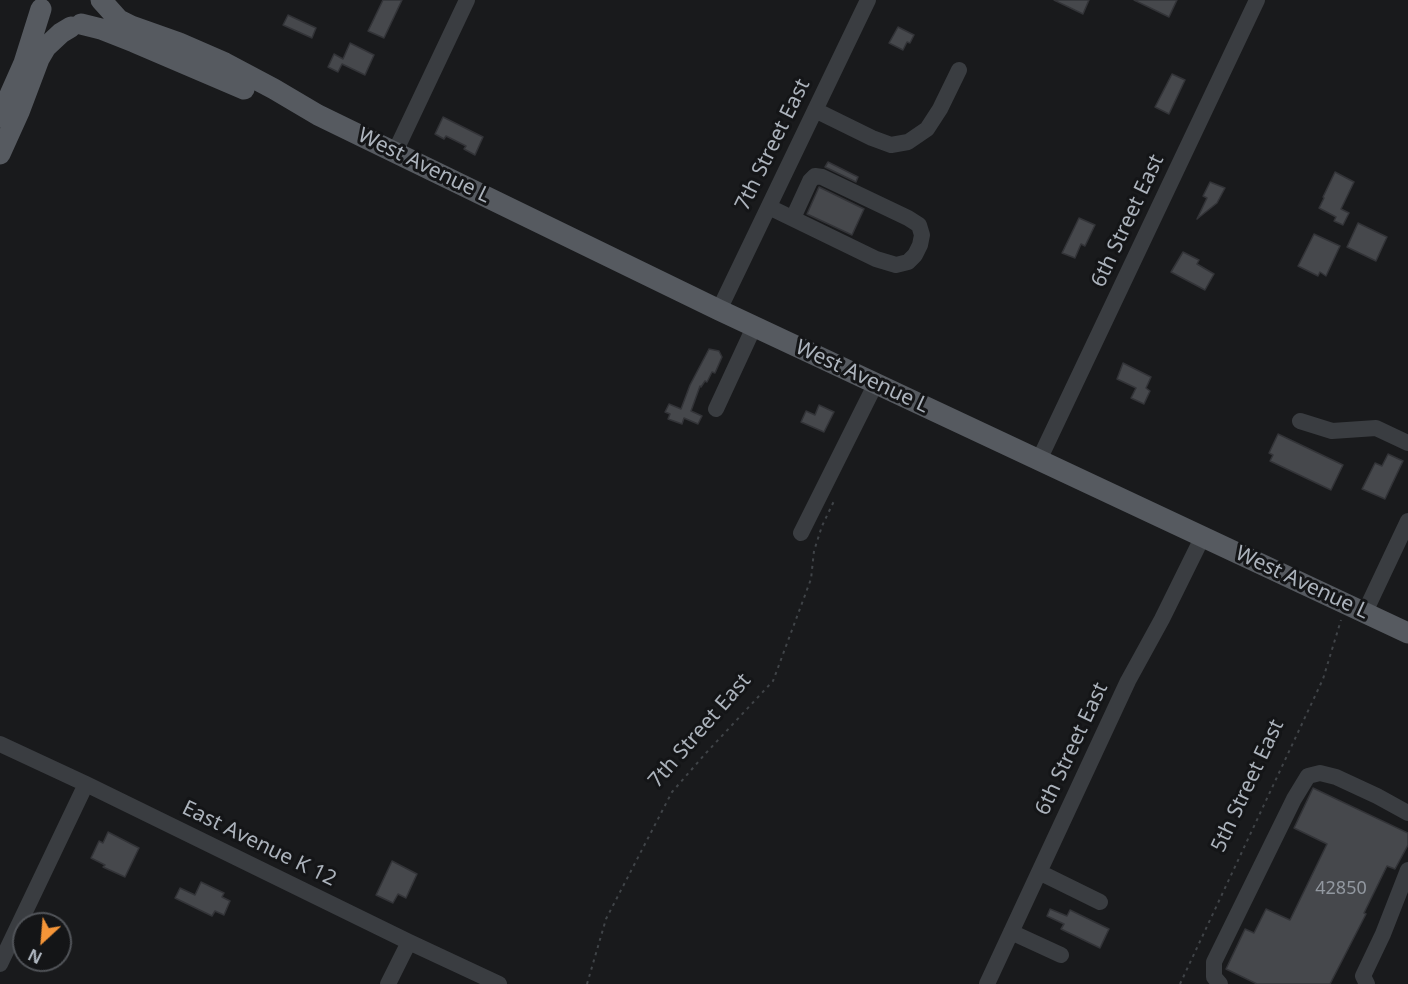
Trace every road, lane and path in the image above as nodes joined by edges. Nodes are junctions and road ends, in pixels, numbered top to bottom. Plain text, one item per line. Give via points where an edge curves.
1 (100, 0) edge
2 (467, 0) edge
3 (867, 0) edge
4 (1257, 0) edge
5 (40, 5) edge
6 (76, 25) junction
7 (958, 70) dead end
8 (815, 110) junction
9 (318, 115) junction
10 (0, 117) edge
11 (395, 152) junction
12 (0, 154) edge
13 (768, 207) junction
14 (792, 218) junction
15 (719, 310) junction
16 (754, 327) junction
17 (876, 383) junction
18 (717, 409) dead end
19 (1300, 421) dead end
20 (1408, 443) edge
21 (1040, 460) junction
22 (834, 501) dead end
23 (1408, 521) edge
24 (801, 533) dead end
25 (1203, 536) junction
26 (1356, 608) junction
27 (1408, 633) edge
28 (0, 744) edge
29 (86, 784) junction
30 (1408, 813) edge
31 (1408, 870) edge
32 (1039, 872) junction
33 (1100, 902) dead end
34 (1011, 932) junction
35 (409, 942) junction
36 (1061, 955) dead end
37 (0, 964) edge
38 (388, 984) edge
39 (499, 984) edge
40 (587, 984) edge
41 (987, 984) edge
42 (1180, 984) edge
43 (1220, 984) edge
44 (1367, 984) edge

1 - 6 main road via 88,19
1 - 9 main road, West Avenue L via 119,20 225,63
2 - 11 street
3 - 8 street, 7th Street East
4 - 21 street, 6th Street East
5 - 6 main road, West Avenue L via 53,22
5 - 10 main road via 24,63
6 - 9 main road, West Avenue L via 101,29 276,103
6 - 12 main road via 46,47
7 - 8 street via 927,129 908,142 891,145
8 - 13 street, 7th Street East
9 - 11 main road, West Avenue L
11 - 15 main road, West Avenue L
13 - 14 street
13 - 15 street, 7th Street East
14 - 14 street via 896,265 915,255 922,235 919,225 908,218 822,177 814,176 810,181
15 - 16 main road, West Avenue L
16 - 17 main road, West Avenue L
16 - 18 street
17 - 21 main road, West Avenue L
17 - 24 street
19 - 20 street via 1332,431 1376,428
21 - 25 main road, West Avenue L
22 - 40 path, 7th Street East via 822,526 811,579 773,681 672,792 606,919
23 - 26 street
25 - 26 main road, West Avenue L
25 - 32 street, 6th Street East via 1128,681
26 - 27 main road, West Avenue L
26 - 42 path, 5th Street East
28 - 29 street, East Avenue K 12
29 - 35 street, East Avenue K 12
29 - 37 street
30 - 43 street via 1336,777 1320,773 1308,776 1214,962 1214,977
31 - 44 street via 1363,976
32 - 33 street
32 - 34 street, 6th Street East
34 - 36 street
34 - 41 street, 6th Street East
35 - 38 street
35 - 39 street, East Avenue K 12

